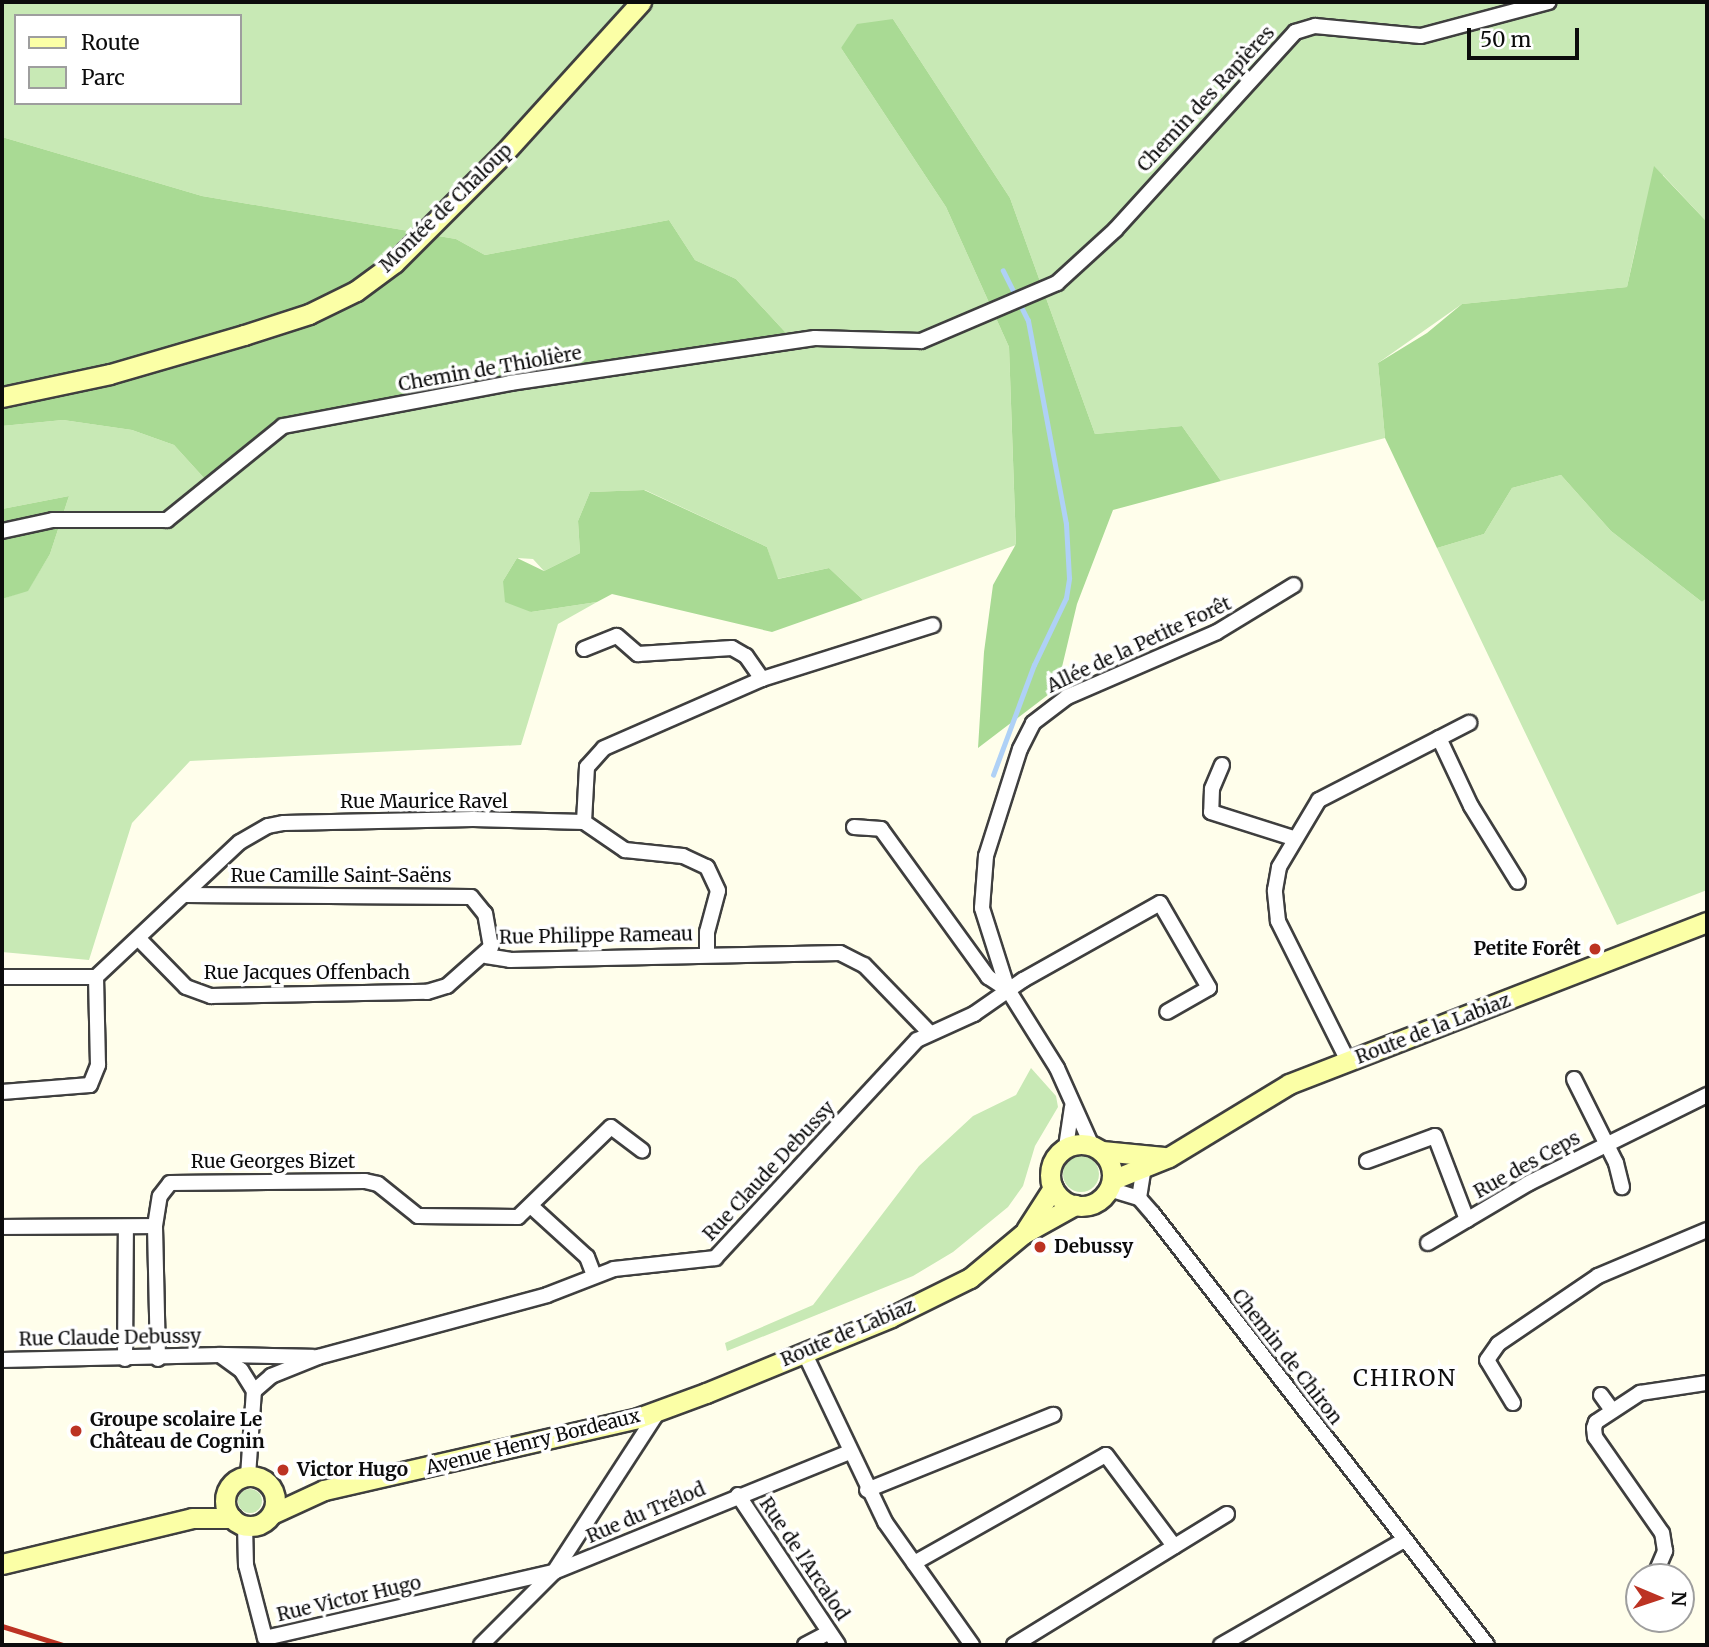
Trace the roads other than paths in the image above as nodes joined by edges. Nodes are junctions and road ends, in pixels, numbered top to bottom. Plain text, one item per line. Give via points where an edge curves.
1 (641, 2) edge
2 (1549, 2) edge
3 (1013, 305) joint
4 (2, 397) edge
5 (2, 531) edge
6 (1294, 585) dead end
7 (933, 625) dead end
8 (584, 649) dead end
9 (762, 680) junction
10 (1469, 723) dead end
11 (1438, 738) junction
12 (1222, 765) dead end
13 (584, 822) junction
14 (854, 827) dead end
15 (1293, 838) junction
16 (1518, 882) dead end
17 (186, 895) junction
18 (1707, 922) edge
19 (139, 939) junction
20 (706, 954) junction
21 (486, 956) junction
22 (96, 976) junction
23 (2, 977) edge
24 (1008, 990) junction
25 (1167, 1012) dead end
26 (928, 1031) junction
27 (1348, 1061) junction
28 (1574, 1079) dead end
29 (2, 1092) edge
30 (1707, 1096) edge
31 (1072, 1107) junction
32 (1606, 1144) junction
33 (1066, 1147) junction
34 (1097, 1148) junction
35 (642, 1150) dead end
36 (1169, 1157) junction
37 (1367, 1161) dead end
38 (1144, 1168) junction
39 (1110, 1184) junction
40 (1622, 1187) dead end
41 (1053, 1188) junction
42 (1139, 1198) junction
43 (1075, 1205) junction
44 (531, 1208) junction
45 (1467, 1220) junction
46 (155, 1226) junction
47 (2, 1227) edge
48 (126, 1227) junction
49 (1707, 1230) edge
50 (1023, 1234) junction
51 (1428, 1243) dead end
52 (594, 1275) junction
53 (804, 1352) junction
54 (219, 1355) junction
55 (318, 1357) junction
56 (125, 1359) junction
57 (158, 1359) junction
58 (2, 1360) edge
59 (1707, 1382) edge
60 (254, 1391) junction
61 (1601, 1395) dead end
62 (1513, 1403) dead end
63 (660, 1409) junction
64 (1612, 1410) junction
65 (1054, 1415) dead end
66 (849, 1452) junction
67 (248, 1476) junction
68 (272, 1488) junction
69 (324, 1490) junction
70 (867, 1490) junction
71 (738, 1495) junction
72 (272, 1514) junction
73 (1227, 1514) dead end
74 (234, 1515) junction
75 (1404, 1541) junction
76 (1174, 1546) junction
77 (914, 1563) junction
78 (1660, 1563) edge
79 (2, 1564) edge
80 (554, 1572) junction
81 (829, 1632) junction
82 (481, 1645) edge
83 (805, 1645) edge
84 (838, 1645) edge
85 (972, 1645) edge
86 (1014, 1645) edge
87 (1222, 1645) edge
88 (1487, 1645) edge

1 - 4 main road, Montée de Chaloup via 495,162 394,264 356,291 309,314 244,335 110,374
2 - 3 street, Chemin des Rapières via 1421,36 1315,26 1295,33 1099,246 1057,283
3 - 5 street, Chemin de Thiolière via 921,341 815,338 510,383 283,426 167,520 53,520
6 - 24 street, Allée de la Petite Forêt via 1207,637 1067,697 1033,723 1020,749 982,877 987,934
7 - 9 street
8 - 9 street via 617,636 638,654 732,648 746,656
9 - 13 street via 599,752 587,767 584,781
10 - 11 street
11 - 15 street via 1319,800
11 - 16 street via 1471,806
12 - 15 street via 1212,789 1211,812
13 - 17 street, Rue Maurice Ravel via 473,818 284,822 268,825 240,842
13 - 20 street via 625,850 683,856 707,867 718,891 706,932
14 - 24 street via 881,829 988,977
15 - 27 street via 1275,890 1278,920
17 - 19 street, Rue Maurice Ravel
17 - 21 street, Rue Camille Saint-Saëns via 471,897 485,914 491,947
18 - 27 main road, Route de la Labiaz
19 - 21 street, Rue Jacques Offenbach via 186,987 211,996 426,992 447,986
19 - 22 street, Rue Maurice Ravel
20 - 21 street, Rue Philippe Rameau via 510,960
20 - 26 street, Rue Philippe Rameau via 825,952 853,957
22 - 23 street
22 - 29 street via 98,1065 90,1085
24 - 25 street, Rue Claude Debussy via 1160,903 1209,988
24 - 26 street, Rue Claude Debussy via 974,1014
24 - 31 street, Allée de la Petite Forêt via 1057,1068
26 - 52 street, Rue Claude Debussy via 715,1258
27 - 36 main road, Route de la Labiaz via 1289,1084
28 - 32 street, Rue des Ceps
30 - 32 street, Rue des Ceps
31 - 33 street, Allée de la Petite Forêt
31 - 34 street, Allée de la Petite Forêt
32 - 40 street, Rue des Ceps
32 - 45 street, Rue des Ceps
33 - 34 main road
33 - 41 main road via 1051,1167
34 - 36 main road
34 - 39 main road
35 - 44 street via 611,1127
36 - 38 main road, Route de la Labiaz
37 - 45 street, Rue des Ceps via 1435,1136
38 - 39 main road, Route de la Labiaz
38 - 42 street
39 - 42 street
39 - 43 main road via 1095,1203
41 - 43 main road
41 - 50 main road, Route de Labiaz
42 - 75 street, Chemin de Chiron
43 - 50 main road, Route de Labiaz
44 - 46 street, Rue Georges Bizet via 518,1217 432,1218 418,1216 378,1184 365,1181 183,1181 164,1188
44 - 52 street via 587,1257
45 - 51 street, Rue des Ceps
46 - 48 street
46 - 57 street, Rue Georges Bizet
47 - 48 street
48 - 56 street
49 - 62 street via 1598,1276 1498,1344 1487,1360
50 - 53 main road, Route de Labiaz via 970,1278
52 - 55 street, Rue Claude Debussy via 547,1295
53 - 63 main road, Route de Labiaz
53 - 66 street
54 - 55 street, Rue Claude Debussy
54 - 57 street, Rue Claude Debussy
54 - 60 street, Rue Claude Debussy via 241,1370
55 - 60 street, Rue Claude Debussy via 271,1376
56 - 57 street, Rue Claude Debussy
56 - 58 street, Rue Claude Debussy
59 - 64 street via 1640,1394
60 - 67 street
61 - 64 street
63 - 69 main road, Avenue Henry Bordeaux
63 - 80 street
64 - 78 street via 1596,1422 1595,1437 1662,1533 1665,1551
65 - 70 street
66 - 70 street
66 - 71 street, Rue du Trélod
67 - 68 main road via 260,1478
67 - 74 main road via 232,1485
68 - 69 main road, Avenue Henry Bordeaux
68 - 72 main road
69 - 72 main road, Avenue Henry Bordeaux
70 - 77 street
71 - 80 street, Rue du Trélod
71 - 81 street, Rue de l'Arcalod
72 - 74 main road via 259,1524
73 - 76 street
74 - 79 main road via 192,1518
74 - 80 street, Rue Victor Hugo via 265,1638
75 - 87 street
75 - 88 street, Chemin de Chiron
76 - 77 street via 1106,1455
76 - 86 street
77 - 85 street
80 - 82 street, Rue du Trélod
81 - 83 street
81 - 84 street, Rue de l'Arcalod

